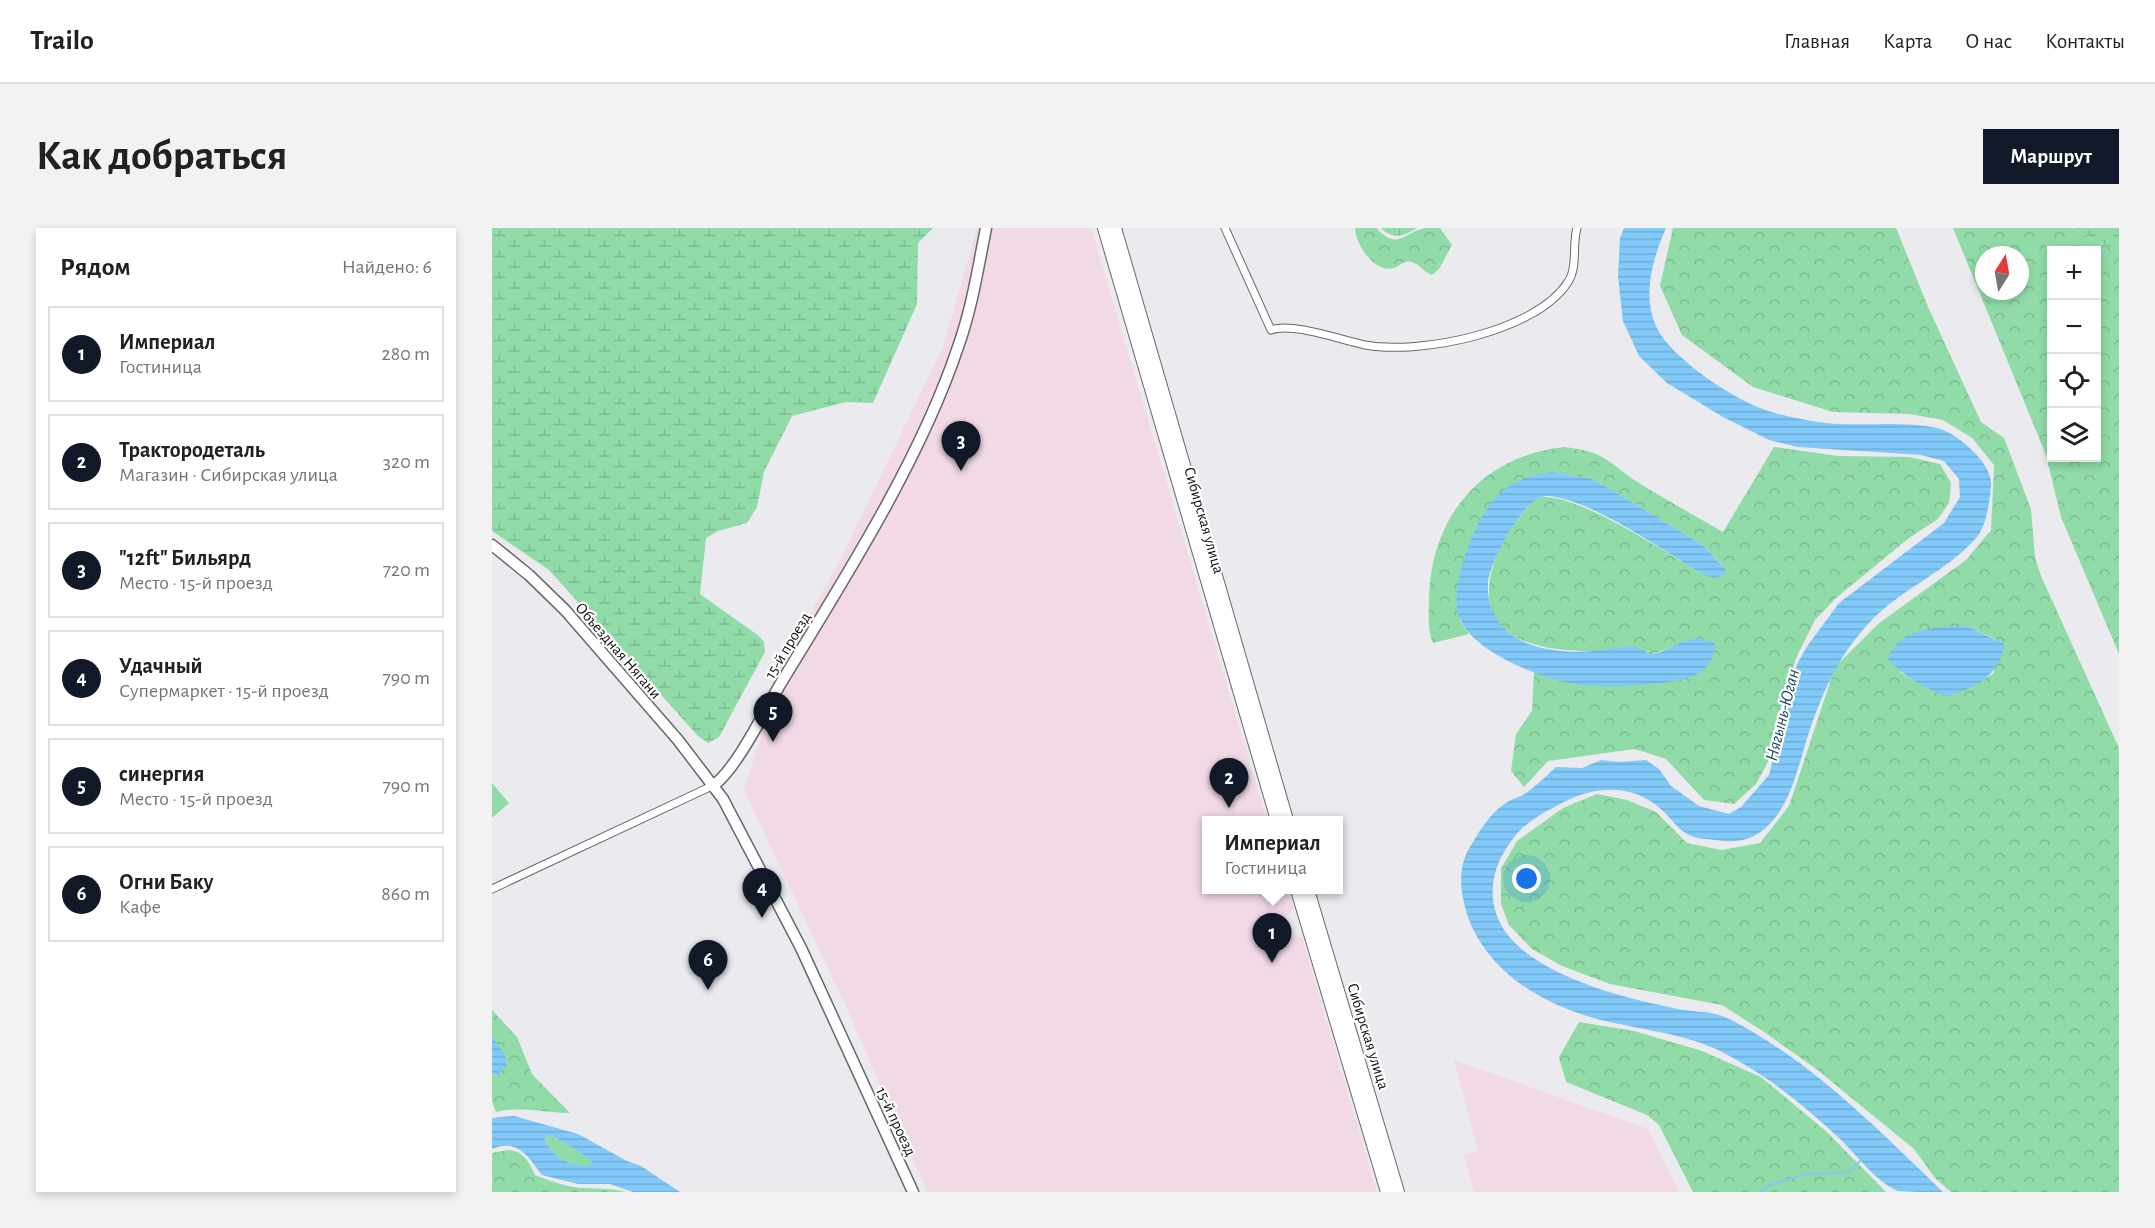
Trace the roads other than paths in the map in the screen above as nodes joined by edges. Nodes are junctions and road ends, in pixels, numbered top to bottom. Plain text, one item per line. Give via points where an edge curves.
1 (986, 228) edge
2 (1104, 228) edge
3 (1115, 228) edge
4 (1225, 228) edge
5 (1577, 228) edge
6 (492, 545) edge
7 (1201, 546) junction
8 (714, 785) junction
9 (1276, 816) edge
10 (1286, 816) edge
11 (492, 889) edge
12 (1298, 894) edge
13 (1309, 894) edge
14 (1377, 1141) junction
15 (913, 1192) edge
16 (1387, 1192) edge
17 (1398, 1192) edge

1 - 8 main road, 15-й проезд via 960,341 918,441 818,623
2 - 7 main road, Сибирская улица
3 - 7 main road, Сибирская улица
4 - 5 street via 1271,330 1288,328 1380,347 1470,339 1534,313 1568,282
6 - 8 main road, Объездная Нягани via 565,610
7 - 9 main road, Сибирская улица
7 - 10 main road, Сибирская улица
8 - 11 street
8 - 15 main road, 15-й проезд via 801,948
12 - 14 main road, Сибирская улица
13 - 14 main road, Сибирская улица
14 - 16 main road, Сибирская улица
14 - 17 main road, Сибирская улица

